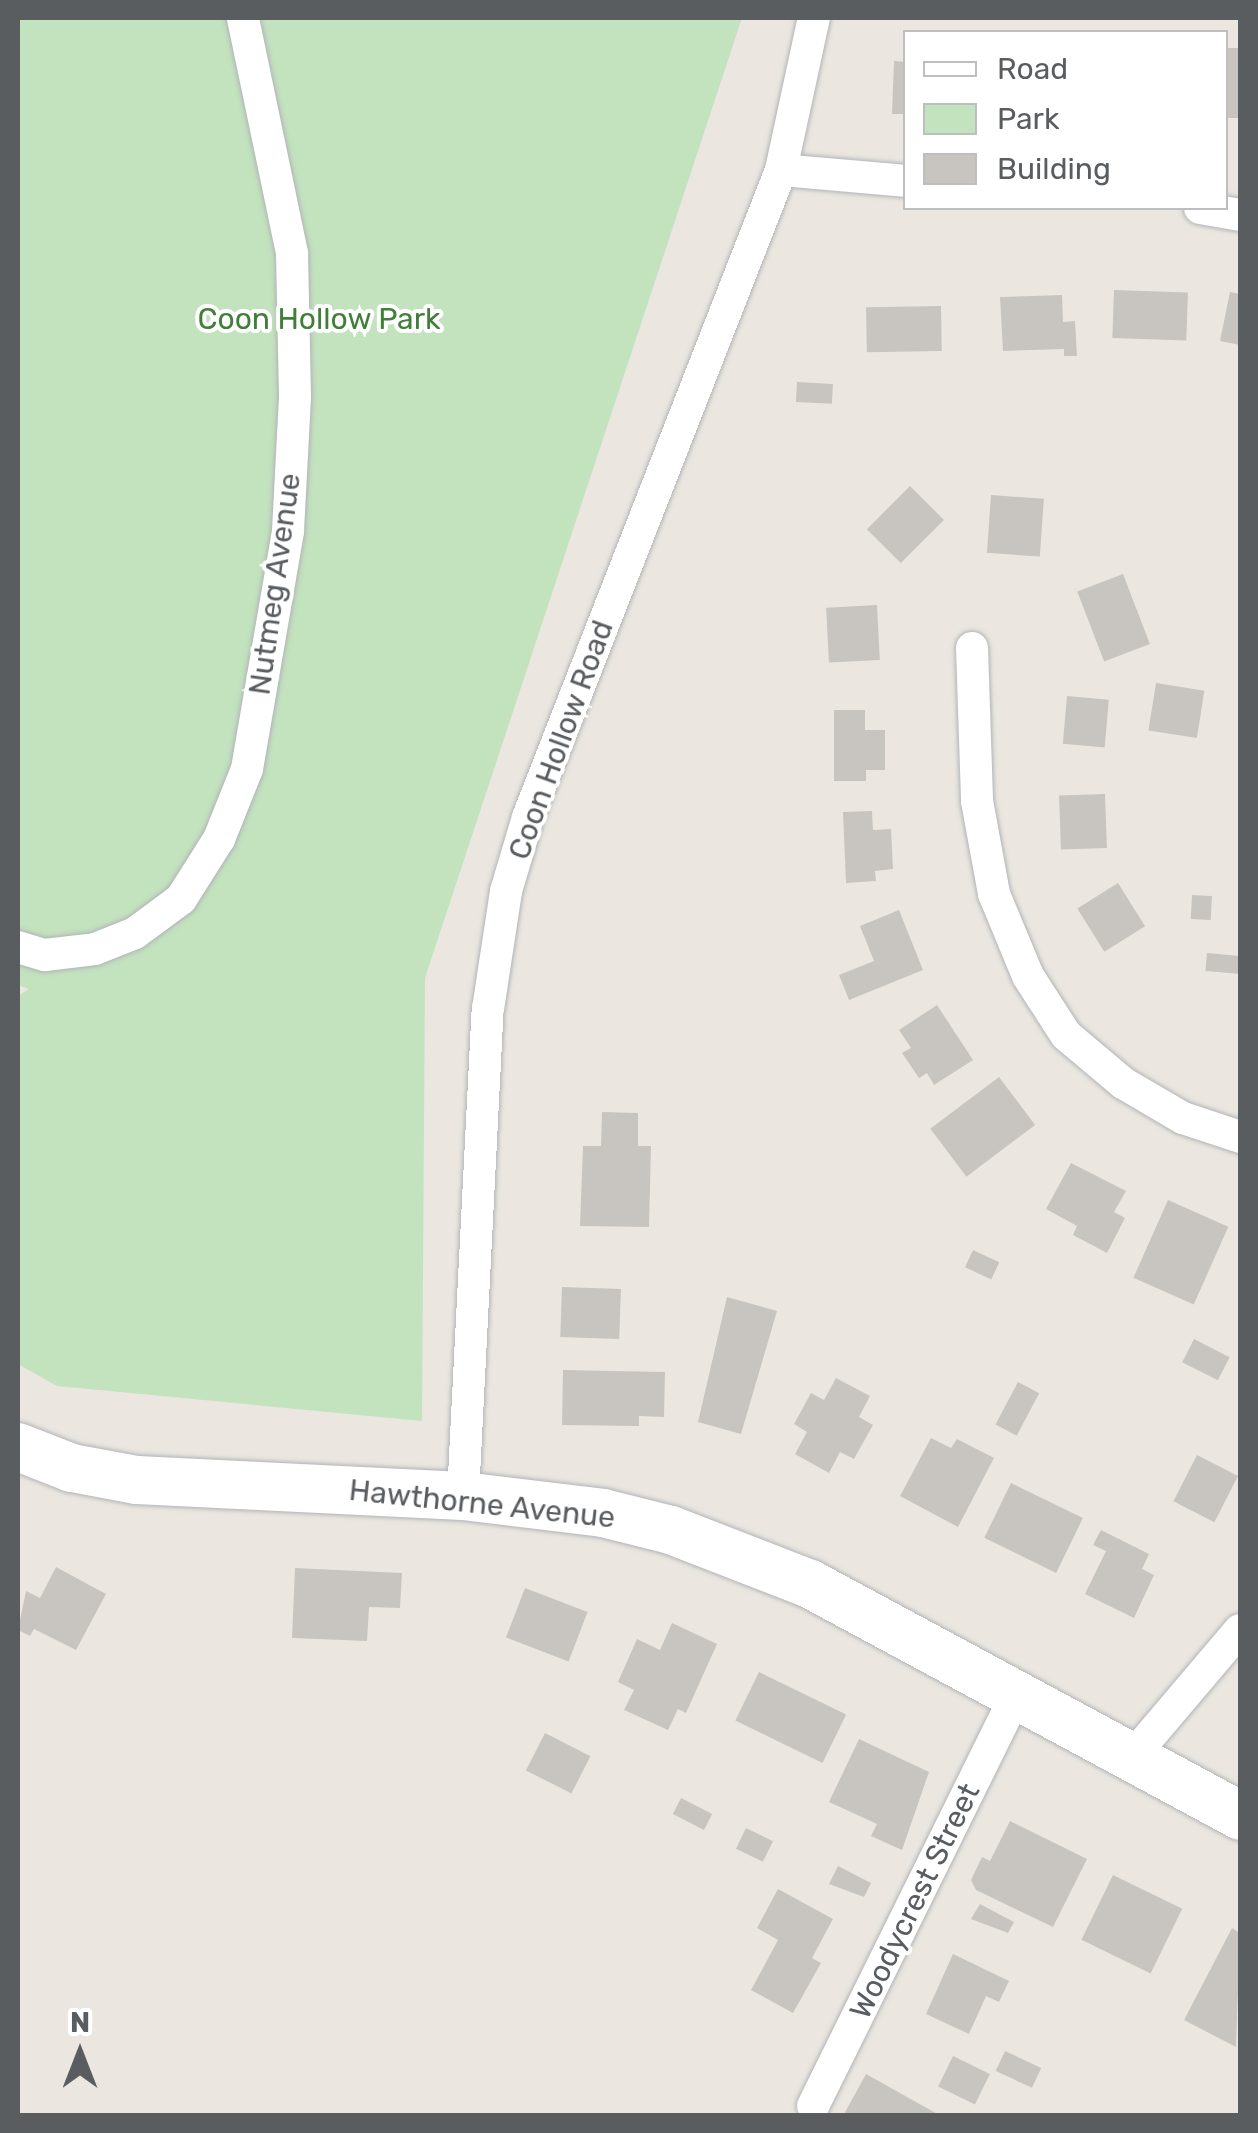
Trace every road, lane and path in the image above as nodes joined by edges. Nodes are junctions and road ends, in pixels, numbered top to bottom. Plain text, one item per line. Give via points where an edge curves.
1 (243, 18) edge
2 (814, 18) edge
3 (781, 170) junction
4 (903, 181) edge
5 (1213, 210) edge
6 (1240, 214) edge
7 (972, 648) dead end
8 (18, 947) edge
9 (1240, 1137) edge
10 (18, 1447) edge
11 (464, 1496) junction
12 (1240, 1630) edge
13 (1016, 1696) junction
14 (1133, 1756) junction
15 (1240, 1816) edge
16 (814, 2106) dead end

1 - 8 street, Nutmeg Avenue via 292,253 295,396 288,531 248,769 219,839 181,900 135,934 95,950 45,954
2 - 3 street, Coon Hollow Road
3 - 4 street
3 - 11 street, Coon Hollow Road via 528,817 506,891 488,1009
5 - 6 street
7 - 9 street via 977,801 994,894 1028,976 1066,1035 1123,1083 1183,1118
10 - 11 street, Hawthorne Avenue via 72,1468 137,1480
11 - 13 street, Hawthorne Avenue via 603,1512 716,1544 810,1584
12 - 14 street
13 - 14 street, Hawthorne Avenue
13 - 16 street, Woodycrest Street
14 - 15 street, Hawthorne Avenue

